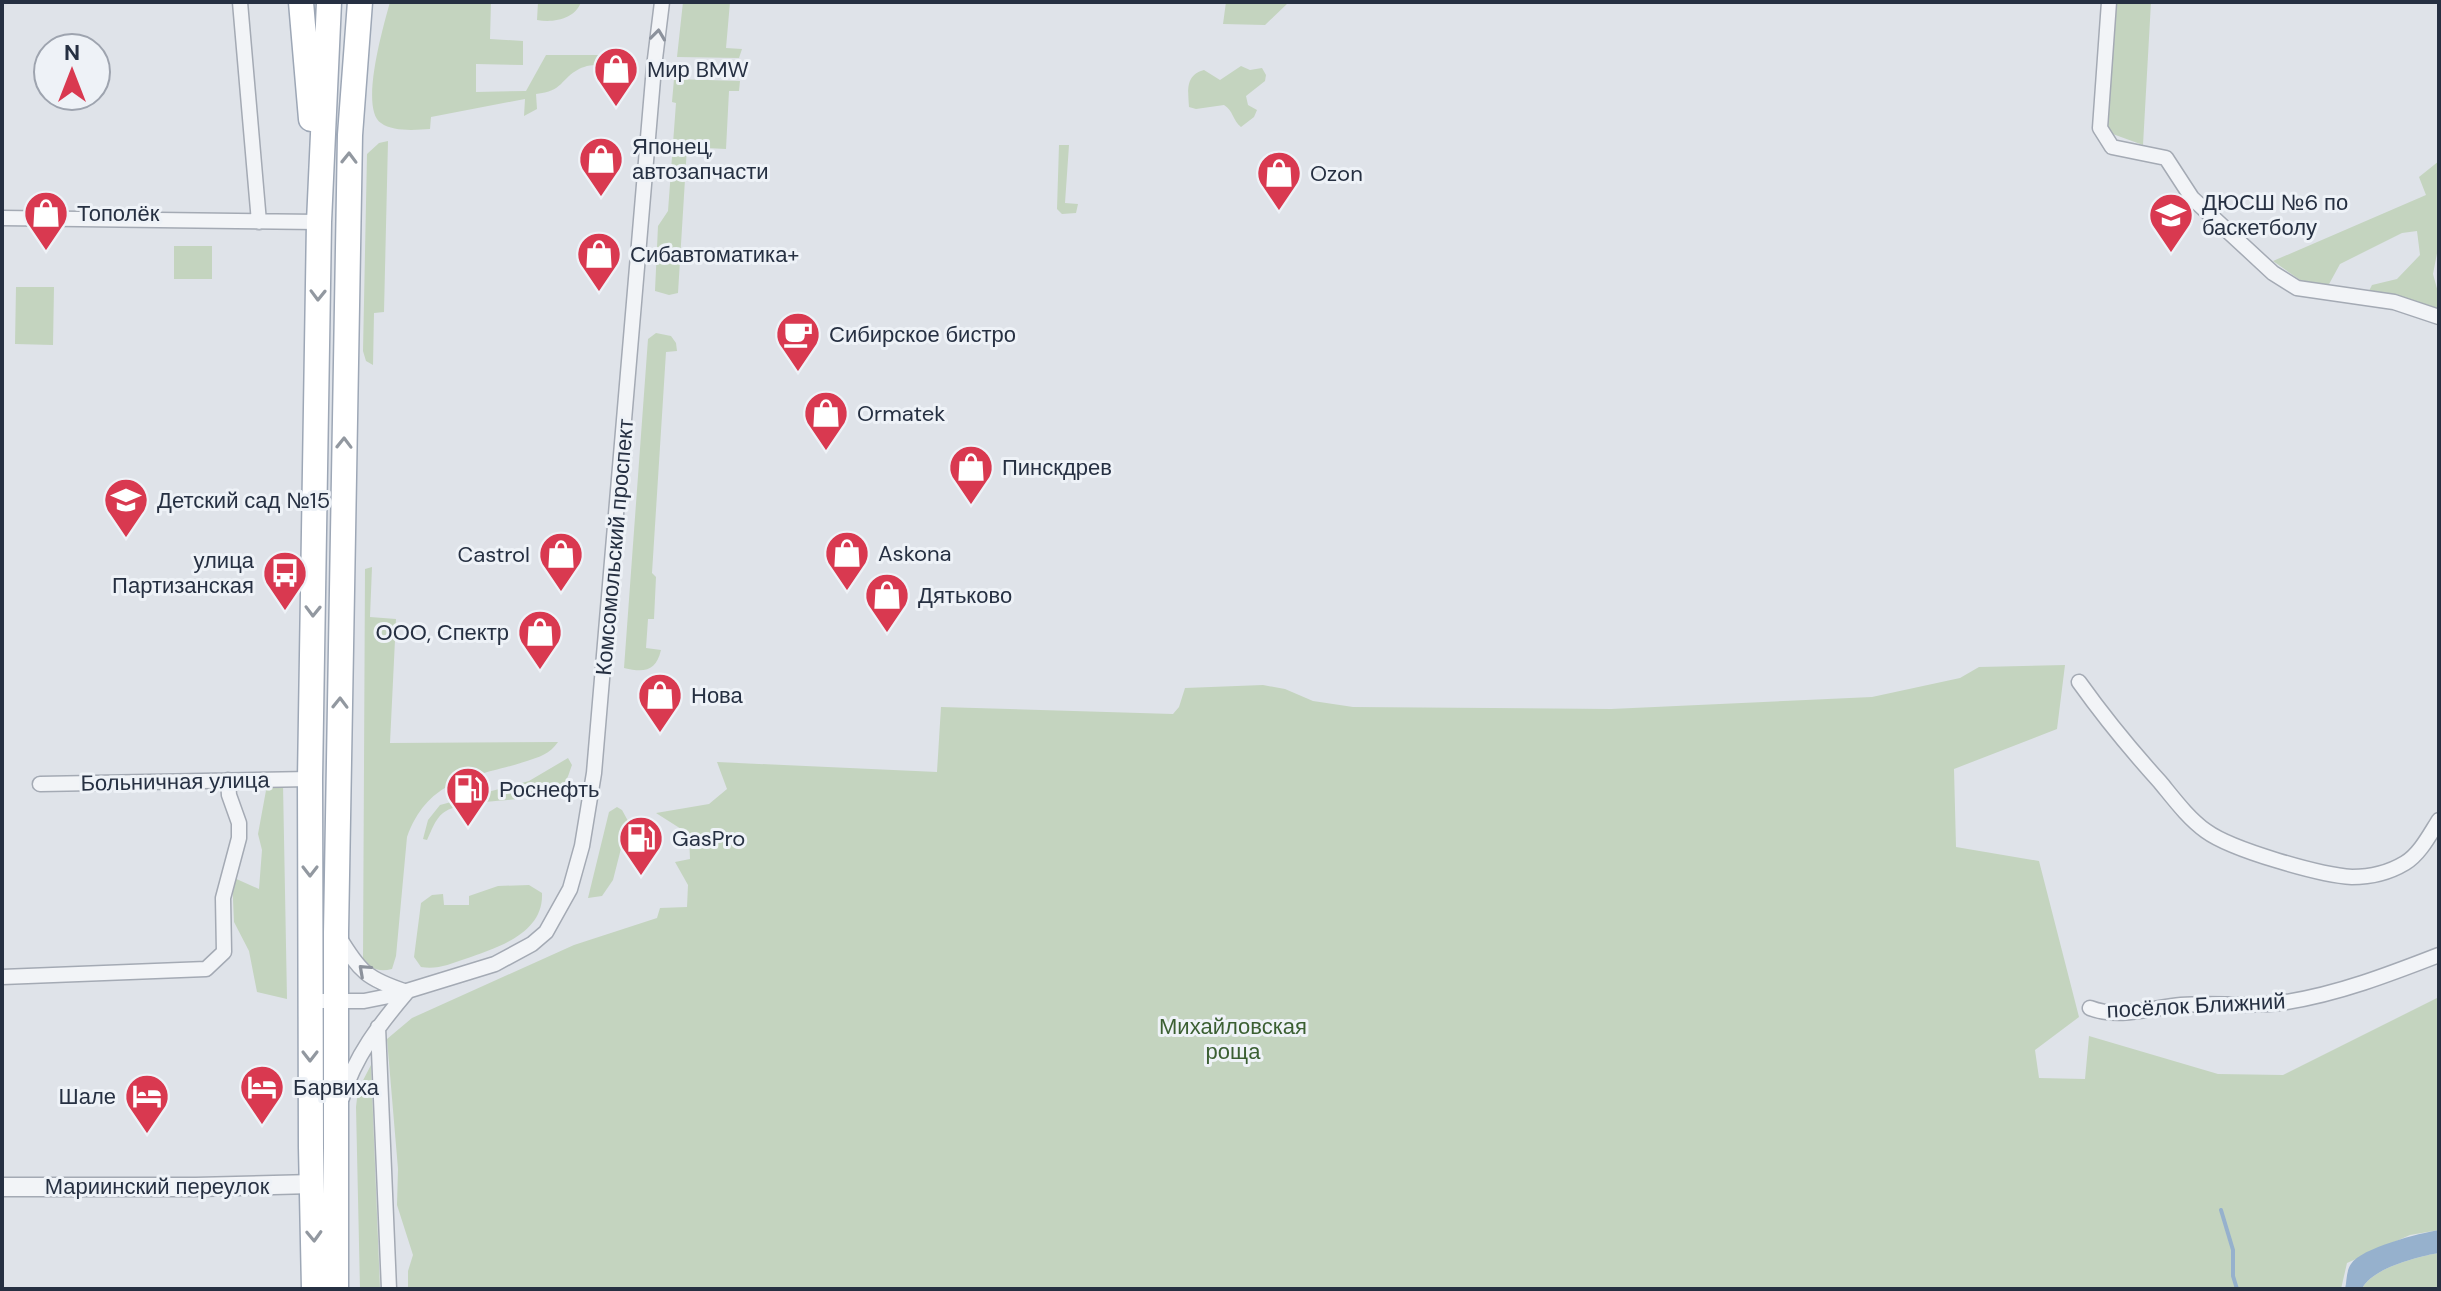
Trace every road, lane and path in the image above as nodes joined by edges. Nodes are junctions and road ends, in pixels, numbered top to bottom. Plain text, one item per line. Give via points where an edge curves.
1 (240, 2) edge
2 (301, 2) edge
3 (329, 2) edge
4 (360, 2) edge
5 (371, 2) edge
6 (662, 2) edge
7 (2109, 2) edge
8 (352, 93) junction
9 (2, 218) edge
10 (320, 220) junction
11 (259, 222) junction
12 (2439, 317) edge
13 (2079, 682) dead end
14 (310, 779) junction
15 (228, 780) junction
16 (40, 784) dead end
17 (2439, 820) edge
18 (336, 932) junction
19 (2439, 955) edge
20 (2, 977) edge
21 (407, 992) junction
22 (310, 1001) junction
23 (336, 1001) junction
24 (2090, 1008) dead end
25 (378, 1027) junction
26 (336, 1117) junction
27 (325, 1184) junction
28 (2, 1187) edge
29 (314, 1289) edge
30 (336, 1289) edge
31 (389, 1289) edge

1 - 11 street
2 - 10 main road
3 - 10 main road
4 - 8 main road
5 - 8 main road
21 -> 6 street, Комсомольский проспект via 495,964 532,944 562,906 582,846 596,759
7 - 12 street via 2100,128 2112,147 2166,158 2192,198 2273,273 2297,288 2394,302
18 -> 8 main road
9 - 11 street
10 - 11 street
10 -> 14 main road
13 - 17 street via 2188,815 2227,842 2280,862 2351,877 2377,875 2407,863
14 - 15 street, Больничная улица
14 -> 22 main road
15 - 16 street, Больничная улица
15 - 20 street via 239,838 223,898 224,952 206,969
21 -> 18 street via 364,974
18 - 23 main road
19 - 24 street, посёлок Ближний via 2288,1002 2106,1014
21 - 23 street, Комсомольский проспект
21 - 25 street
22 - 23 street, Комсомольский проспект
22 -> 27 main road
23 - 26 main road
25 - 26 street via 350,1074
25 - 31 street
26 - 27 main road
27 - 28 street, Мариинский переулок
27 -> 29 main road
27 - 30 main road

